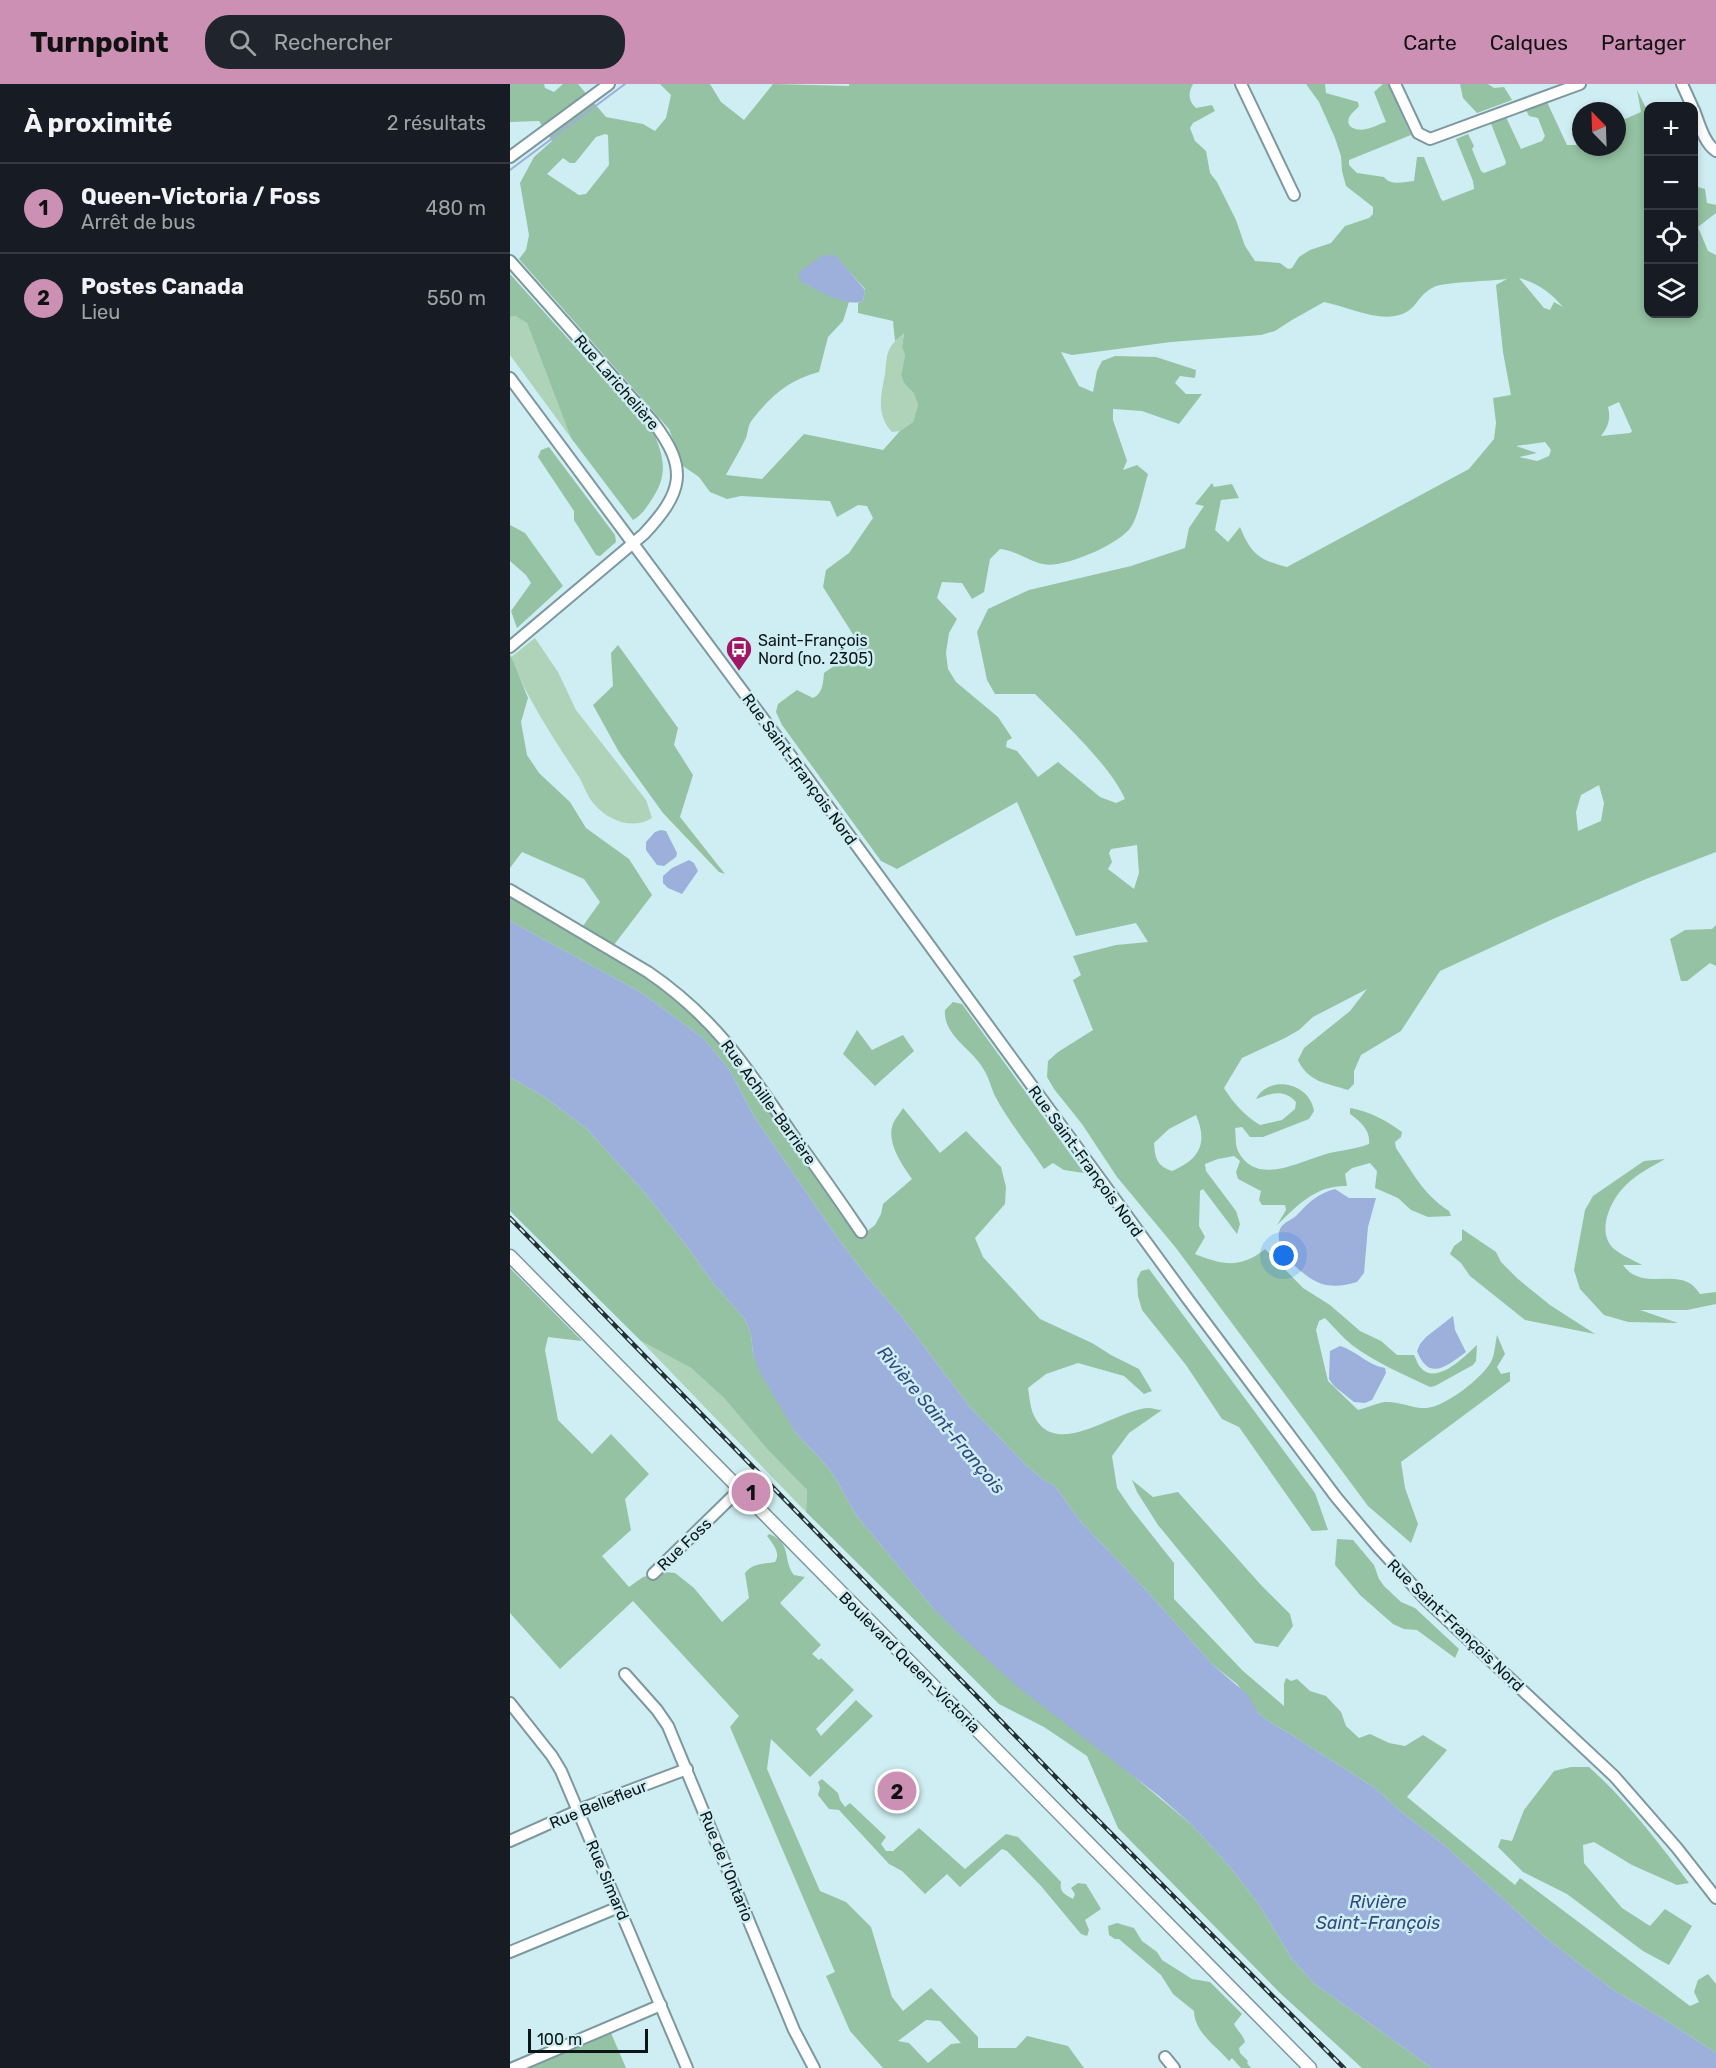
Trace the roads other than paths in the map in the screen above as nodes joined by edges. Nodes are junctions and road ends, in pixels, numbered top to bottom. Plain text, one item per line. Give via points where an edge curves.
1 (609, 84) edge
2 (1241, 84) edge
3 (1395, 84) edge
4 (1580, 84) edge
5 (1682, 84) edge
6 (1551, 89) edge
7 (1690, 102) edge
8 (1698, 120) edge
9 (1716, 151) edge
10 (510, 157) edge
11 (1294, 195) dead end
12 (510, 261) edge
13 (510, 378) edge
14 (633, 543) junction
15 (510, 647) edge
16 (510, 890) edge
17 (861, 1232) dead end
18 (510, 1256) edge
19 (740, 1489) junction
20 (652, 1574) dead end
21 (625, 1674) dead end
22 (510, 1704) edge
23 (687, 1769) junction
24 (578, 1810) junction
25 (510, 1841) edge
26 (1716, 1898) edge
27 (619, 1907) junction
28 (510, 1952) edge
29 (661, 2005) junction
30 (1165, 2057) dead end
31 (513, 2068) edge
32 (687, 2068) edge
33 (814, 2068) edge
34 (1174, 2068) edge
35 (1310, 2068) edge

1 - 10 street
2 - 11 street
3 - 6 street via 1418,133 1430,139
4 - 6 street
5 - 7 street
8 - 9 street
12 - 14 street, Rue Larichelière via 654,422 671,450 678,473 671,502
13 - 14 street, Rue Saint-François Nord
14 - 15 street
14 - 26 street, Rue Saint-François Nord via 1336,1497 1427,1601 1614,1776
16 - 17 street, Rue Achille-Barrière via 648,972 712,1025 749,1070
18 - 19 main road, Boulevard Queen-Victoria
19 - 20 street, Rue Foss
19 - 35 main road, Boulevard Queen-Victoria
21 - 23 street, Rue de l'Ontario via 663,1719
22 - 24 street, Rue Simard via 552,1756
23 - 24 street, Rue Bellefleur
23 - 33 street, Rue de l'Ontario via 794,2030
24 - 25 street, Rue Bellefleur
24 - 27 street, Rue Simard
27 - 28 street
27 - 29 street, Rue Simard
29 - 31 street
29 - 32 street, Rue Simard
30 - 34 street

